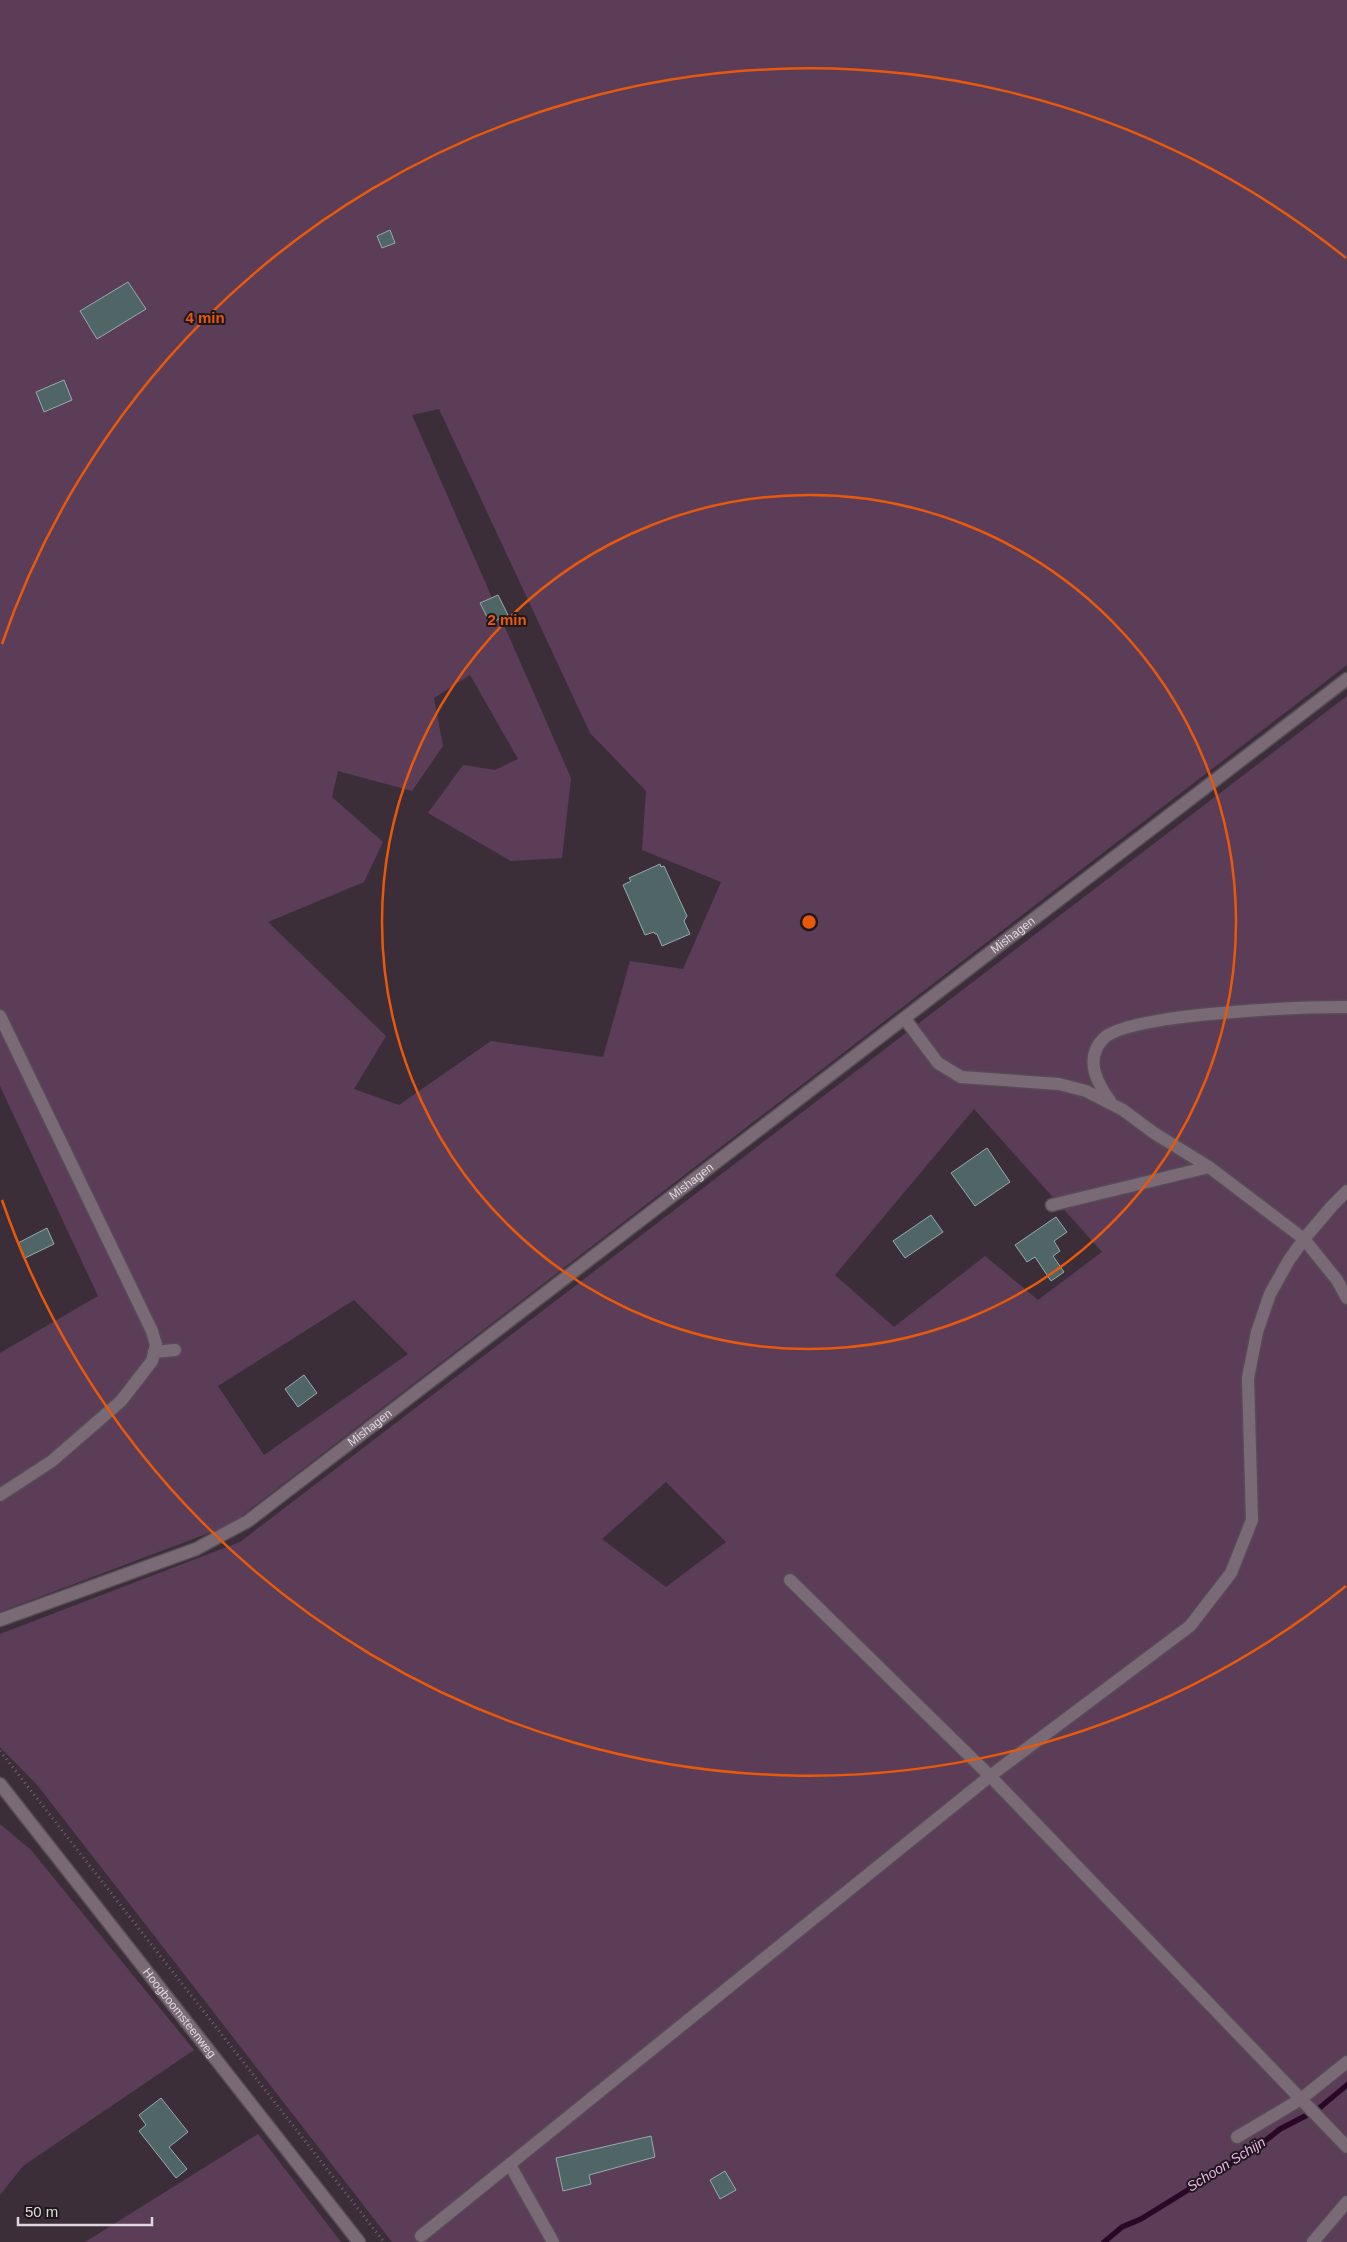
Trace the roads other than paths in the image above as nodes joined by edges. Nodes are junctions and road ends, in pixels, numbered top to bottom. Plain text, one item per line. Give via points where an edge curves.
1 (1347, 680) edge
2 (1347, 1007) edge
3 (0, 1016) edge
4 (905, 1019) junction
5 (1111, 1103) junction
6 (1209, 1167) junction
7 (1347, 1191) edge
8 (1052, 1205) dead end
9 (1304, 1239) junction
10 (1347, 1298) edge
11 (174, 1350) dead end
12 (154, 1352) junction
13 (0, 1495) edge
14 (790, 1580) dead end
15 (0, 1620) edge
16 (990, 1776) junction
17 (0, 1784) edge
18 (1347, 2062) edge
19 (1301, 2099) junction
20 (1237, 2137) dead end
21 (1347, 2147) edge
22 (510, 2165) junction
23 (1347, 2202) edge
24 (416, 2240) edge
25 (360, 2242) edge
26 (553, 2242) edge
27 (1313, 2242) edge

1 - 4 street, Mishagen
2 - 5 street via 1227,1013 1146,1023 1117,1031 1103,1038 1095,1052 1093,1068 1097,1083
3 - 12 street via 152,1331 156,1345
4 - 5 street via 938,1063 961,1077 1059,1084 1086,1091
4 - 15 street, Mishagen via 248,1521 211,1543 182,1555
5 - 6 street
6 - 8 street
6 - 9 street
7 - 9 street
9 - 10 street via 1338,1280
9 - 16 street via 1270,1294 1257,1332 1248,1378 1252,1520 1231,1574 1190,1626
11 - 12 street
12 - 13 street via 152,1362 120,1401 52,1461
14 - 16 street
16 - 19 street
16 - 22 street
17 - 25 street, Hoogboomsteenweg
18 - 19 street
19 - 20 street
19 - 21 street
22 - 24 street
22 - 26 street
23 - 27 street

